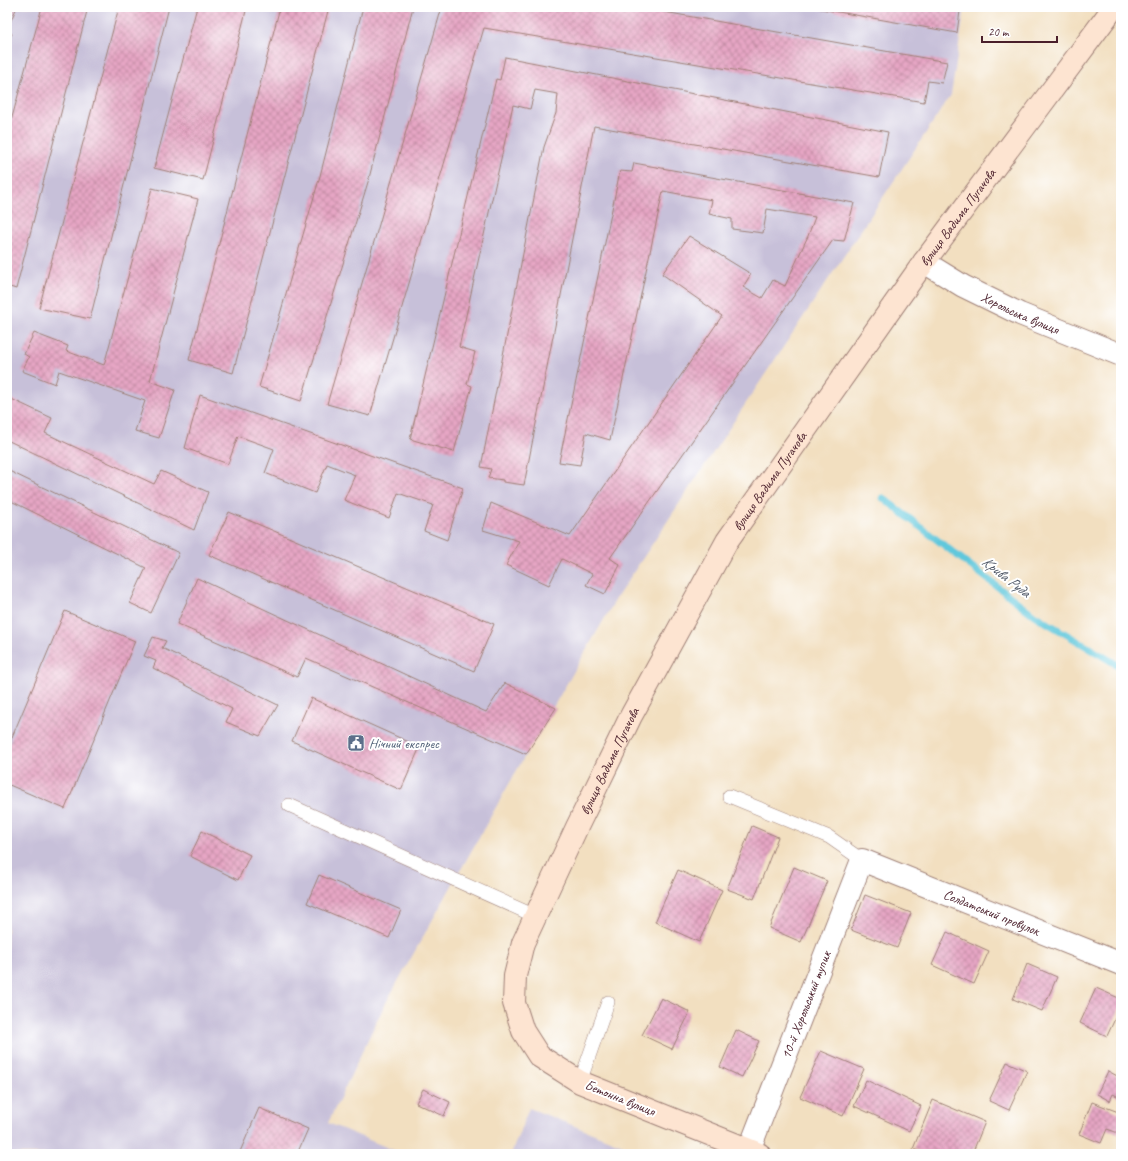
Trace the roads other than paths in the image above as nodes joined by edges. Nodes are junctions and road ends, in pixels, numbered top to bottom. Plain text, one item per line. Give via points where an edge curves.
1 (1114, 7) edge
2 (924, 262) junction
3 (1121, 355) edge
4 (729, 796) dead end
5 (289, 805) dead end
6 (862, 860) junction
7 (536, 916) junction
8 (1121, 964) edge
9 (608, 1002) dead end
10 (514, 1003) joint
11 (580, 1082) junction
12 (754, 1152) edge

1 - 2 street, вулиця Вадима Пугачова
2 - 3 street, Хорольська вулиця via 963,286 1020,314
2 - 7 street, вулиця Вадима Пугачова via 727,541 631,716
4 - 6 lane via 829,837
5 - 7 lane
6 - 8 street, Солдатський провулок
6 - 12 street, 10-й Хорольський тупик
7 - 10 street, вулиця Вадима Пугачова via 523,943 515,976
9 - 11 lane
10 - 11 street, Бетонна вулиця via 522,1031 539,1056
11 - 12 street, Бетонна вулиця

